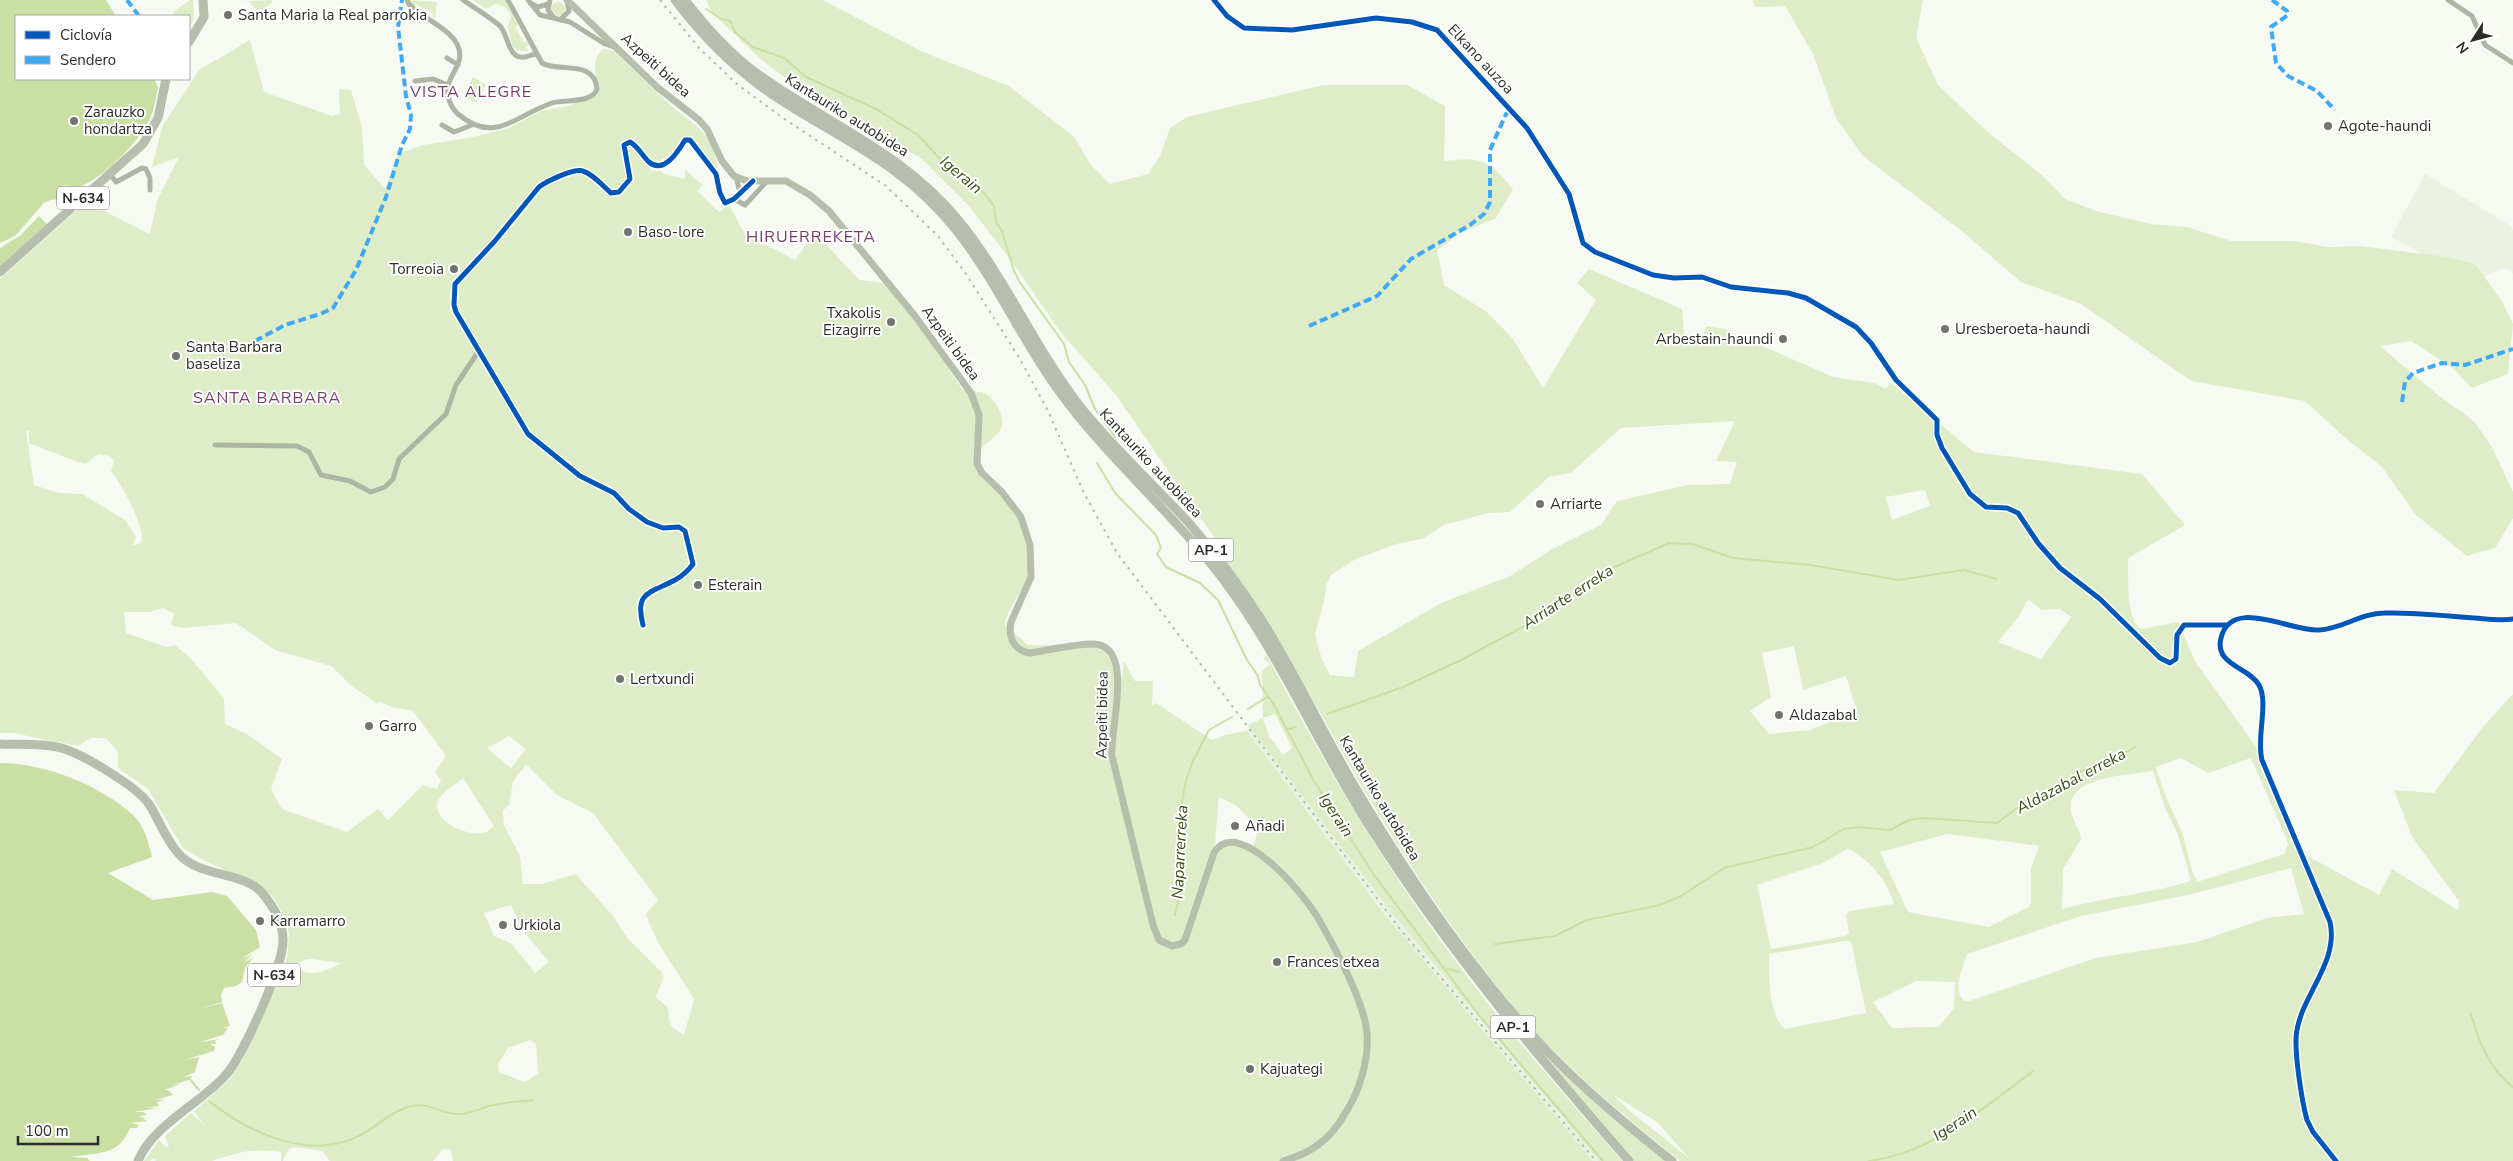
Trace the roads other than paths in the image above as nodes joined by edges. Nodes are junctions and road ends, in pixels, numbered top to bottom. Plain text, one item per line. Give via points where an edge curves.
1 (407, 0) edge
2 (463, 0) edge
3 (508, 0) edge
4 (567, 0) edge
5 (675, 0) edge
6 (685, 0) edge
7 (1214, 0) edge
8 (2448, 0) edge
9 (203, 1) edge
10 (529, 1) edge
11 (549, 2) edge
12 (553, 17) junction
13 (561, 19) junction
14 (190, 41) edge
15 (615, 47) junction
16 (536, 53) junction
17 (446, 58) dead end
18 (2513, 63) edge
19 (458, 65) junction
20 (166, 80) edge
21 (415, 81) dead end
22 (448, 85) junction
23 (442, 125) dead end
24 (472, 125) junction
25 (110, 174) junction
26 (736, 177) junction
27 (768, 180) junction
28 (753, 181) junction
29 (150, 190) dead end
30 (740, 192) junction
31 (734, 199) junction
32 (0, 272) edge
33 (478, 352) junction
34 (214, 445) dead end
35 (2513, 619) edge
36 (2227, 625) junction
37 (643, 626) dead end
38 (0, 744) edge
39 (138, 1161) edge
40 (1283, 1161) edge
41 (1629, 1161) edge
42 (1672, 1161) edge
43 (2336, 1161) edge

1 - 19 street via 412,8 434,20 454,39 460,52
2 - 16 street via 502,27 508,47 514,54 526,57
3 - 16 street
4 - 13 street via 569,11
4 - 15 main road, Azpeiti bidea
5 - 41 highway, Kantauriko autobidea / AP-1 via 709,41 746,76 886,164 925,195 956,230 983,267 1038,360 1072,409 1182,529 1243,606 1347,791 1433,922 1515,1029
6 - 42 highway, Kantauriko autobidea / AP-1 via 715,36 752,70 892,157 947,206 986,257 1064,384 1110,441 1190,524 1244,593 1371,814 1465,951 1514,1014 1555,1059 1606,1107
7 - 36 street, Elkano auzoa via 1227,16 1244,28 1292,30 1376,18 1412,22 1437,30 1527,128 1570,194 1583,243 1595,252 1653,275 1702,277 1731,287 1793,294 1856,327 1896,380 1936,420 1942,448 1970,494 1986,507 2008,508 2018,513 2040,546 2060,568 2100,600 2164,661 2170,663 2176,659 2177,635 2184,625
8 - 18 street via 2472,16 2485,45
9 - 14 highway via 204,17
10 - 11 street via 538,7
10 - 12 street via 540,15
11 - 12 street via 549,13
12 - 13 street
13 - 15 street
15 - 26 main road, Azpeiti bidea via 707,129 727,169
16 - 24 street via 546,65 587,72 595,80 595,94 589,98 556,102 490,129
17 - 19 street
19 - 22 street
20 - 25 highway, N-634 via 153,131
21 - 22 street via 433,79
22 - 24 street via 453,110
23 - 24 street via 454,132
25 - 29 street via 116,182 142,168 146,169
25 - 32 highway, N-634
26 - 28 main road, Azpeiti bidea
26 - 30 street
27 - 28 main road, Azpeiti bidea
27 - 31 street via 745,205
27 - 40 main road, Azpeiti bidea via 786,181 798,186 829,211 915,316 971,393 978,415 977,464 1021,517 1030,545 1031,577 1009,629 1017,648 1029,653 1095,644 1113,657 1118,682 1112,759 1159,940 1174,946 1185,940 1214,853 1229,842 1247,845 1266,858 1318,918 1361,1008 1367,1034 1366,1055 1354,1098 1332,1132 1308,1153
28 - 30 street
30 - 31 street
31 - 33 street via 725,203 716,174 687,139 665,164 654,165 635,145 630,142 624,145 630,179 614,194 578,170 539,186 455,284 454,305
33 - 34 street via 456,385 446,414 399,459 393,479 371,492 350,481 321,474 309,452 296,446
33 - 37 street via 508,398 523,429 554,458 614,494 647,522 663,528 679,527 685,531 693,564 676,580 645,595 640,607
35 - 36 main road via 2383,613 2318,630 2245,617
36 - 43 main road via 2220,638 2221,652 2228,661 2254,679 2260,688 2259,747 2262,760 2331,925 2330,951 2298,1025 2296,1040 2307,1120
38 - 39 highway, N-634 via 57,747 74,752 127,784 149,805 173,847 186,861 256,888 272,905 280,922 283,944 280,962 235,1064 220,1082 151,1140

